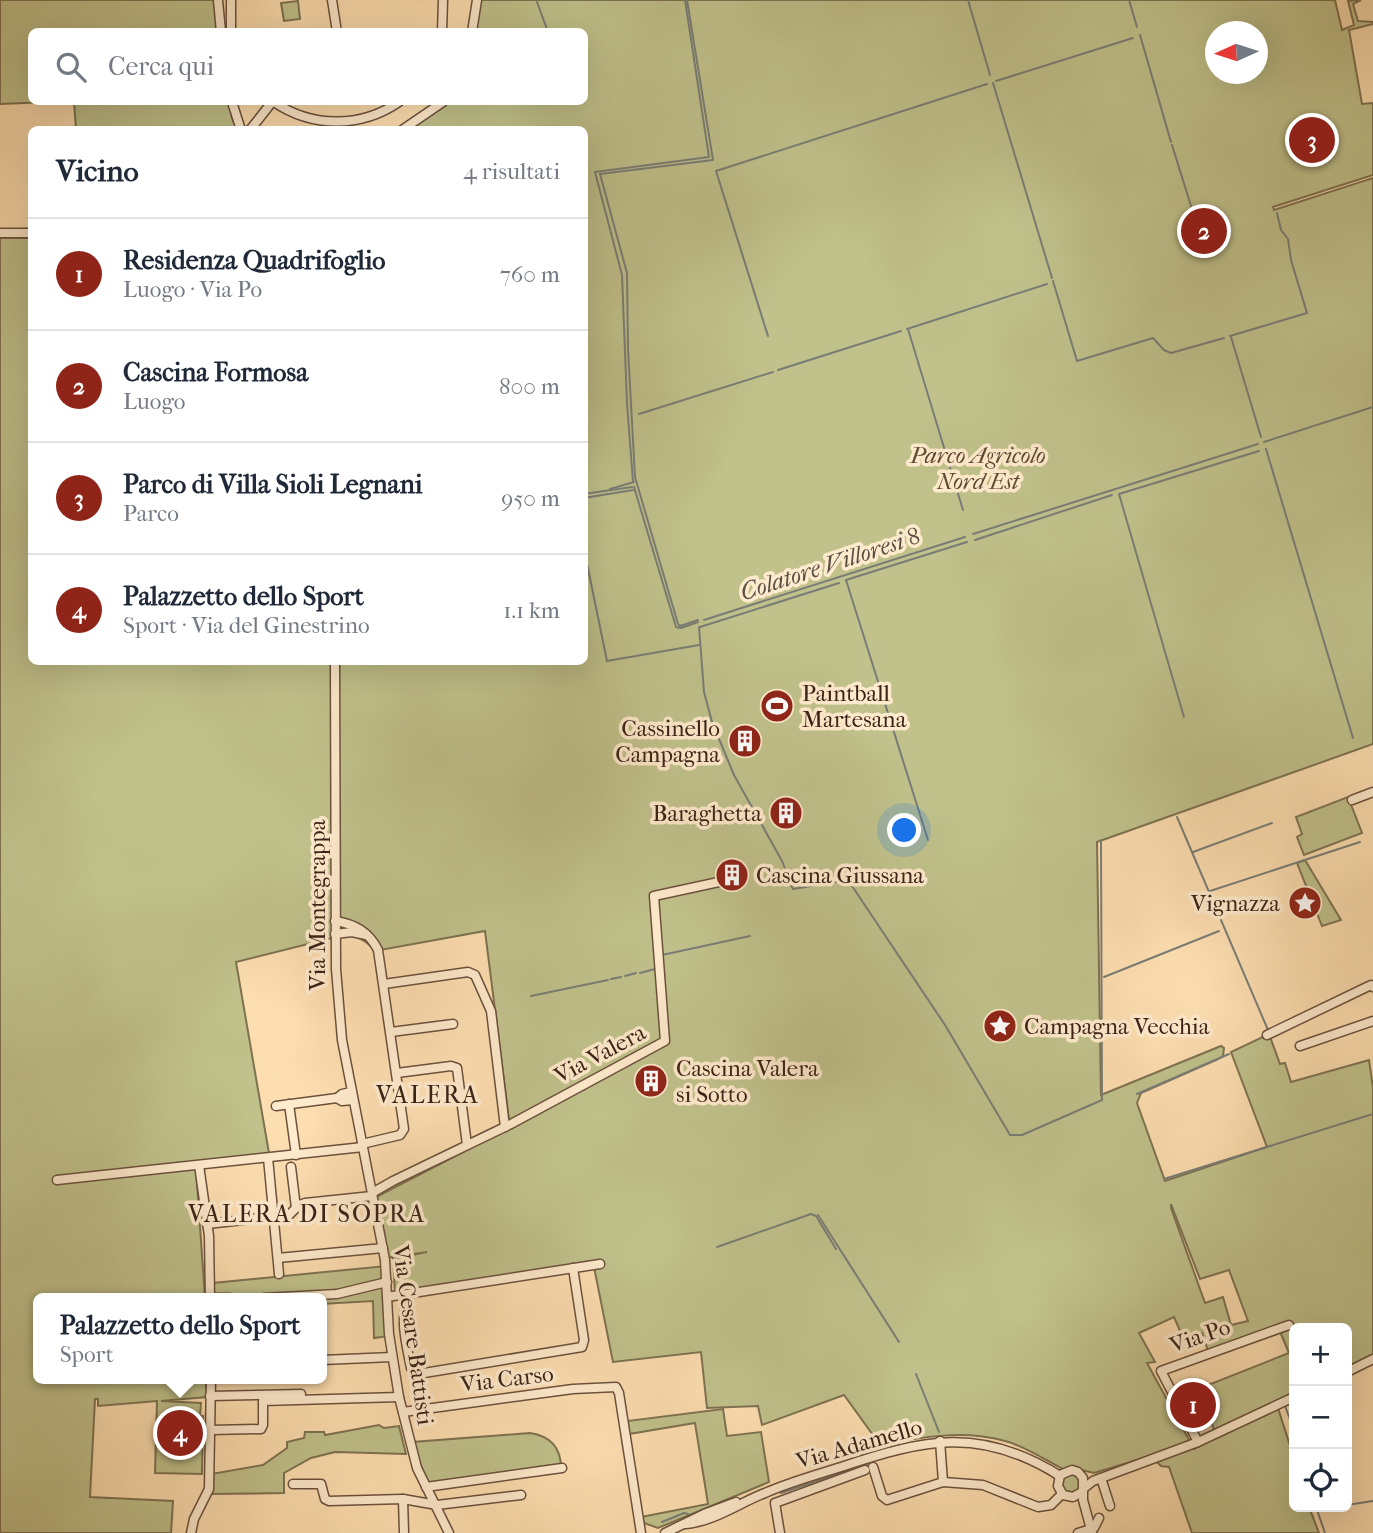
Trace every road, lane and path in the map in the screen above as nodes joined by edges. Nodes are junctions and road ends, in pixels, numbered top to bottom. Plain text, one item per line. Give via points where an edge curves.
1 (218, 0) edge
2 (231, 0) edge
3 (332, 0) edge
4 (442, 0) edge
5 (477, 0) edge
6 (221, 28) edge
7 (231, 28) edge
8 (336, 28) edge
9 (442, 28) edge
10 (473, 28) edge
11 (233, 105) edge
12 (271, 105) edge
13 (279, 105) edge
14 (393, 105) edge
15 (439, 105) edge
16 (240, 126) edge
17 (253, 126) edge
18 (408, 126) edge
19 (0, 233) edge
20 (28, 233) edge
21 (335, 665) edge
22 (1373, 793) edge
23 (1352, 800) dead end
24 (728, 880) dead end
25 (335, 921) junction
26 (335, 934) junction
27 (369, 936) junction
28 (384, 984) junction
29 (1373, 987) edge
30 (1373, 1021) edge
31 (453, 1024) dead end
32 (391, 1032) junction
33 (1267, 1035) dead end
34 (1300, 1046) dead end
35 (397, 1073) junction
36 (352, 1096) junction
37 (289, 1104) junction
38 (276, 1106) dead end
39 (505, 1127) junction
40 (363, 1145) junction
41 (467, 1145) junction
42 (296, 1155) junction
43 (268, 1158) junction
44 (200, 1165) junction
45 (291, 1167) dead end
46 (57, 1180) dead end
47 (393, 1181) junction
48 (370, 1182) junction
49 (372, 1195) junction
50 (296, 1208) junction
51 (274, 1217) junction
52 (207, 1224) junction
53 (383, 1248) junction
54 (278, 1258) junction
55 (600, 1264) dead end
56 (573, 1268) junction
57 (279, 1274) dead end
58 (387, 1282) junction
59 (210, 1293) edge
60 (409, 1294) junction
61 (327, 1295) edge
62 (387, 1297) junction
63 (1289, 1325) dead end
64 (392, 1357) junction
65 (1373, 1359) edge
66 (327, 1360) edge
67 (1352, 1370) edge
68 (211, 1384) edge
69 (399, 1395) junction
70 (210, 1396) junction
71 (261, 1398) junction
72 (1289, 1399) edge
73 (402, 1412) junction
74 (210, 1430) junction
75 (940, 1441) junction
76 (1198, 1441) junction
77 (562, 1468) dead end
78 (1081, 1475) junction
79 (1060, 1476) junction
80 (1100, 1478) junction
81 (943, 1482) junction
82 (293, 1484) dead end
83 (426, 1487) junction
84 (1083, 1491) junction
85 (1062, 1494) junction
86 (521, 1495) dead end
87 (1072, 1497) junction
88 (403, 1499) junction
89 (437, 1505) junction
90 (1084, 1506) junction
91 (1110, 1506) dead end
92 (1088, 1516) junction
93 (1092, 1531) edge
94 (191, 1533) edge
95 (404, 1533) edge
96 (448, 1533) edge
97 (641, 1533) edge
98 (650, 1533) edge
99 (665, 1533) edge
100 (780, 1533) edge
101 (1078, 1533) edge

1 - 6 street
2 - 7 street
3 - 8 street
4 - 9 street
5 - 10 street
11 - 16 street
12 - 17 street
13 - 14 street via 304,117 342,122
15 - 18 street
19 - 20 street
21 - 25 street, Via Montegrappa
22 - 23 street
24 - 39 street, Via Valera via 654,896 665,1041
25 - 26 street, Via Montegrappa
25 - 27 street via 351,924
26 - 27 street
26 - 36 street, Via Montegrappa via 337,1006
27 - 28 street via 379,950
28 - 32 street
28 - 39 street via 468,972 476,976 491,1011
29 - 33 street
30 - 34 street
31 - 32 street
32 - 35 street
35 - 40 street via 403,1133
35 - 41 street via 457,1068
36 - 37 street
36 - 40 street, Via Montegrappa
37 - 38 street
37 - 42 street
39 - 41 street, Via Valera
40 - 42 street
40 - 48 street, Via Cesare Battisti
41 - 47 street, Via Valera
42 - 43 street
43 - 44 street
43 - 51 street
44 - 46 street
44 - 52 street
45 - 50 street
47 - 48 street, Via Valera
47 - 49 street, Via Valera
48 - 49 street, Via Cesare Battisti
49 - 50 street
49 - 53 street, Via Cesare Battisti
50 - 51 street via 290,1215
51 - 52 street
51 - 54 street
52 - 59 street
53 - 54 street
53 - 58 street, Via Cesare Battisti
54 - 57 street
55 - 56 street
56 - 60 street
56 - 60 street via 582,1347 417,1374 411,1368 403,1321
58 - 61 street
58 - 62 street, Via Cesare Battisti
60 - 62 street
62 - 64 street, Via Cesare Battisti
63 - 76 street, Via Po via 1161,1371
64 - 66 street
64 - 69 street, Via Cesare Battisti
65 - 67 street
68 - 70 street
69 - 71 street
69 - 73 street, Via Cesare Battisti
70 - 71 street
70 - 74 street
71 - 74 street via 261,1429
72 - 76 street
73 - 83 street, Via Cesare Battisti
73 - 97 street, Via Carso via 616,1387
74 - 94 street via 208,1491
75 - 79 street, Via Adamello via 1005,1450
75 - 81 street
75 - 99 street, Via Adamello via 881,1454
76 - 80 street
77 - 83 street
78 - 79 street via 1069,1470
78 - 80 street
78 - 84 street
79 - 85 street
80 - 84 street
80 - 91 street
81 - 85 street via 983,1485 1039,1507 1051,1505
81 - 100 street via 887,1500 869,1469 775,1503
82 - 88 street via 321,1484 328,1501
83 - 89 street, Via Cesare Battisti
84 - 87 street
84 - 90 street
85 - 87 street
86 - 89 street
87 - 90 street
88 - 89 street
88 - 95 street
89 - 96 street, Via Cesare Battisti
90 - 92 street
92 - 93 street
92 - 93 street via 1098,1515
93 - 101 street
97 - 98 street

